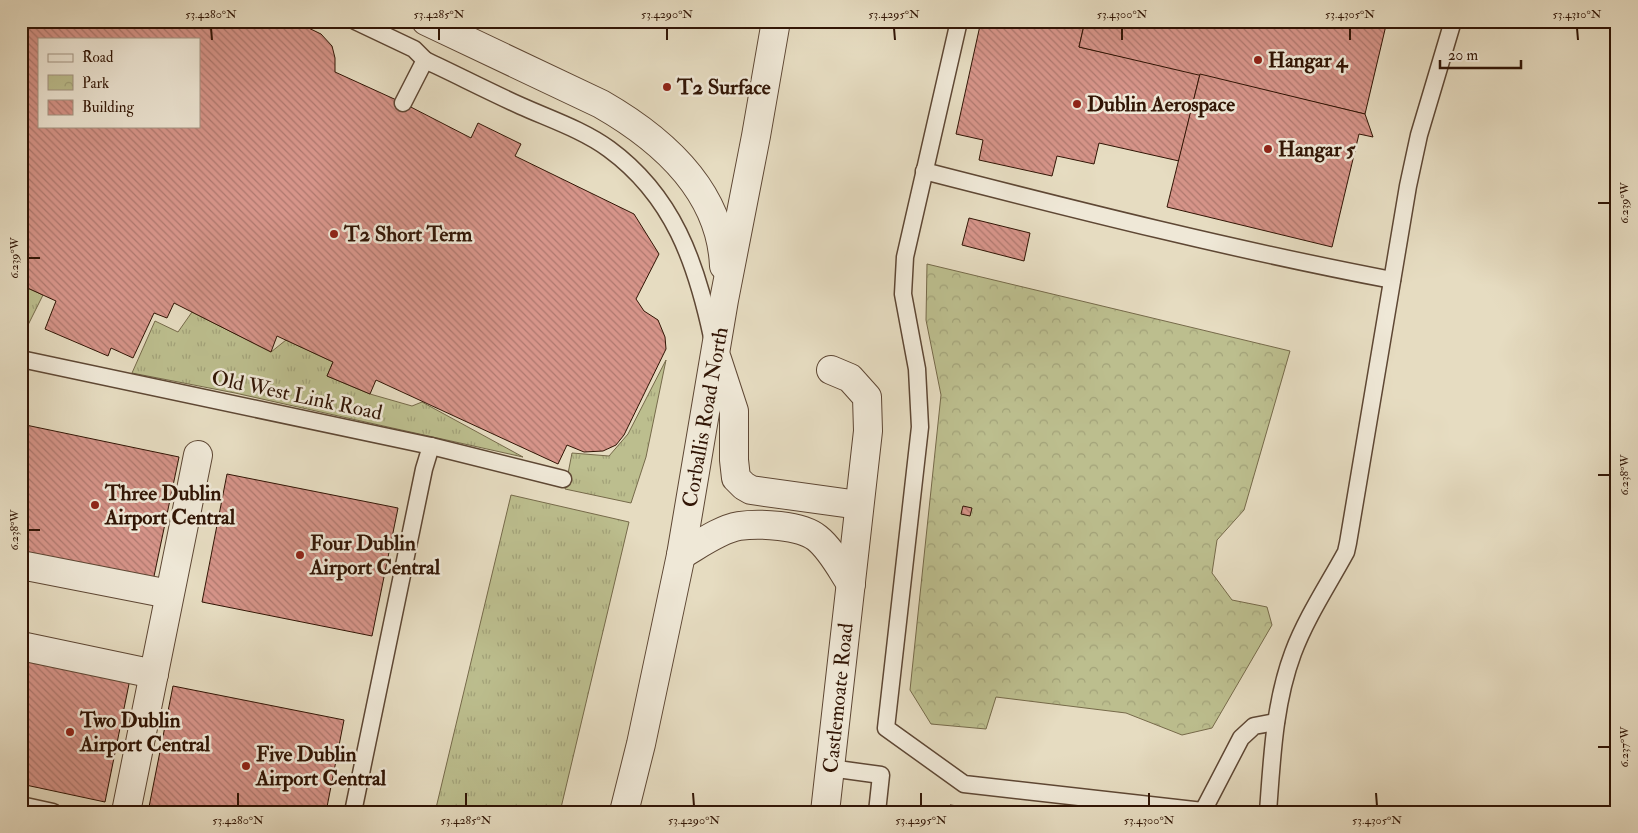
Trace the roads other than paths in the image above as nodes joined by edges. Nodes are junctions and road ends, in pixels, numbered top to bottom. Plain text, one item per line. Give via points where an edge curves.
1 (355, 21) edge
2 (426, 21) edge
3 (776, 21) edge
4 (958, 21) edge
5 (1453, 21) edge
6 (425, 60) junction
7 (403, 103) dead end
8 (924, 171) junction
9 (1392, 280) junction
10 (724, 300) junction
11 (716, 356) junction
12 (21, 358) edge
13 (832, 370) dead end
14 (431, 446) junction
15 (198, 455) dead end
16 (563, 479) dead end
17 (860, 505) junction
18 (681, 555) junction
19 (21, 565) edge
20 (851, 584) junction
21 (169, 594) junction
22 (21, 646) edge
23 (154, 674) junction
24 (1276, 722) junction
25 (830, 768) junction
26 (21, 805) edge
27 (53, 812) edge
28 (126, 812) edge
29 (353, 812) edge
30 (624, 812) edge
31 (825, 812) edge
32 (876, 812) edge
33 (1203, 812) edge
34 (1268, 812) edge

1 - 6 lane via 414,49
2 - 10 street via 601,104 629,120 680,163 712,212 721,239
3 - 10 street, Corballis Road North
4 - 8 lane
5 - 9 lane via 1418,135
6 - 7 lane
6 - 11 lane via 584,134 631,167 650,188 681,235 700,283
8 - 9 lane via 1157,230
8 - 33 lane via 904,257 903,294 917,369 920,427 886,728 964,784
9 - 24 lane via 1346,552 1301,633 1284,681
10 - 11 street, Corballis Road North
11 - 17 street via 734,411 736,478 752,490
11 - 18 street, Corballis Road North
12 - 14 lane, Old West Link Road
13 - 17 street, Castlemoate Road via 850,378 867,397 868,432
14 - 16 lane, Old West Link Road
14 - 29 lane
15 - 21 street
17 - 20 street, Castlemoate Road
18 - 20 street via 738,526 789,527 816,537
18 - 30 street, Corballis Road North
19 - 21 street
20 - 25 street, Castlemoate Road
21 - 23 street
22 - 23 street
23 - 28 street
24 - 33 lane via 1254,726 1241,738
24 - 34 lane
25 - 31 street, Castlemoate Road
25 - 32 lane via 881,774
26 - 27 lane

